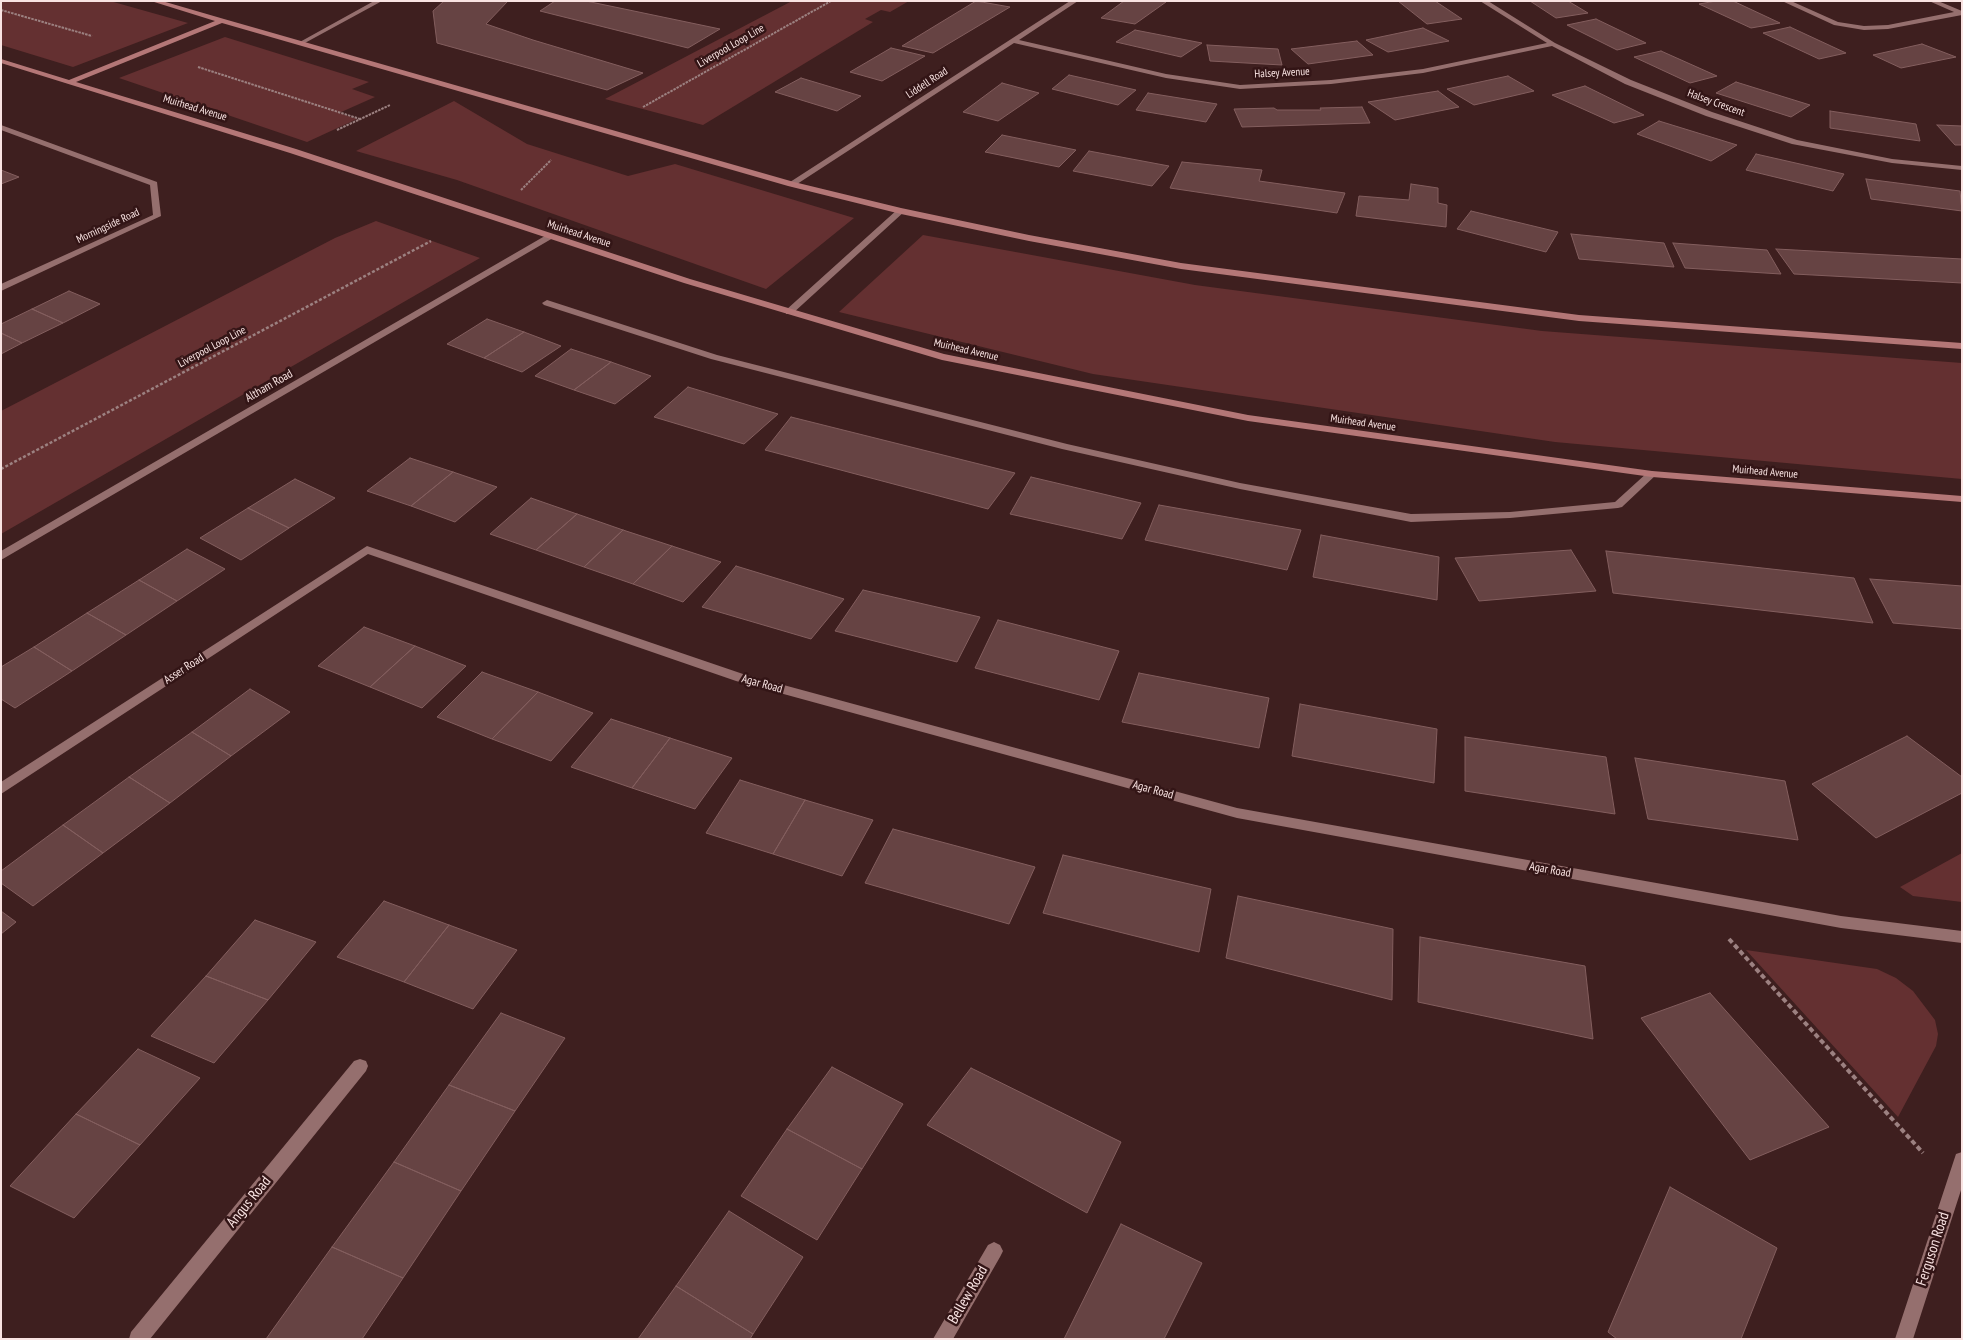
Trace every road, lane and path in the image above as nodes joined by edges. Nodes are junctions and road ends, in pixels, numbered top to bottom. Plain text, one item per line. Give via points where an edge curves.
1 (154, 1) edge
2 (379, 1) edge
3 (831, 1) edge
4 (1075, 1) edge
5 (1483, 1) edge
6 (1785, 1) edge
7 (1932, 1) edge
8 (1962, 13) edge
9 (222, 20) junction
10 (1014, 41) junction
11 (302, 43) junction
12 (1553, 44) junction
13 (1, 61) edge
14 (72, 81) junction
15 (393, 103) dead end
16 (641, 108) dead end
17 (1, 128) edge
18 (333, 132) dead end
19 (551, 160) dead end
20 (1962, 168) edge
21 (791, 184) junction
22 (518, 193) dead end
23 (901, 211) junction
24 (550, 236) junction
25 (431, 241) dead end
26 (1, 288) edge
27 (547, 303) dead end
28 (789, 312) junction
29 (1962, 346) edge
30 (1, 469) edge
31 (1652, 474) junction
32 (1962, 499) edge
33 (367, 550) joint
34 (1, 556) edge
35 (1, 789) edge
36 (1688, 894) junction
37 (1962, 937) edge
38 (360, 1066) dead end
39 (1962, 1160) edge
40 (1953, 1186) junction
41 (994, 1251) dead end
42 (138, 1339) edge
43 (942, 1339) edge
44 (1904, 1339) edge

1 - 9 street
2 - 11 street
3 - 16 path, Liverpool Loop Line
4 - 10 street, Liddell Road
5 - 12 street, Halsey Crescent
6 - 8 street via 1836,24 1864,28 1888,27
7 - 8 street
9 - 11 street
9 - 14 street
10 - 12 street, Halsey Avenue via 1166,76 1240,87 1331,82 1423,71
10 - 21 street, Liddell Road
11 - 21 street
12 - 20 street, Halsey Crescent via 1628,82 1709,114 1795,142 1892,161
13 - 14 street, Muirhead Avenue
14 - 24 street, Muirhead Avenue
15 - 18 path
17 - 26 street, Morningside Road via 154,184 157,216
19 - 22 path
21 - 23 street
23 - 28 street
23 - 29 street via 1180,266 1579,318
24 - 28 street, Muirhead Avenue
24 - 34 street, Altham Road
25 - 30 path, Liverpool Loop Line
27 - 31 street via 714,357 1057,445 1240,486 1411,518 1510,515 1618,505
28 - 31 street, Muirhead Avenue via 942,357 1248,418
31 - 32 street, Muirhead Avenue
33 - 35 street, Asser Road
33 - 36 street, Agar Road via 740,678 1237,813
36 - 37 street, Agar Road via 1841,922
36 - 40 path
38 - 42 street, Angus Road
39 - 40 street, Ferguson Road
40 - 44 street, Ferguson Road
41 - 43 street, Bellew Road

